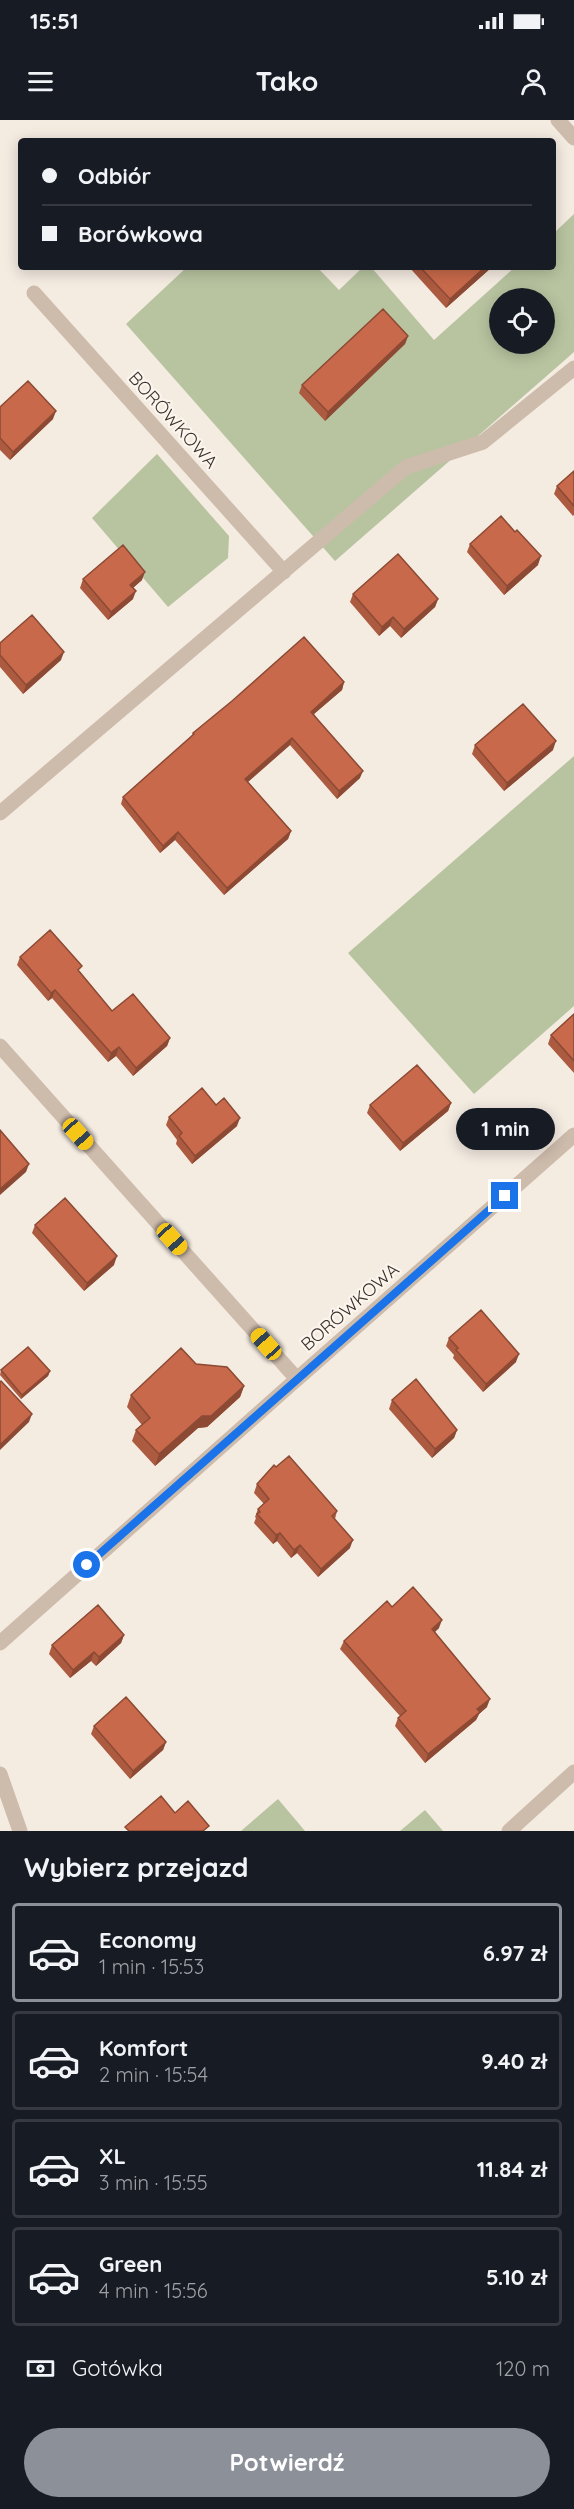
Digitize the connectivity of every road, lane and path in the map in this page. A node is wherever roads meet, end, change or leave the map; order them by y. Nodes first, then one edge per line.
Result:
1 (558, 120) edge
2 (574, 138) edge
3 (34, 293) dead end
4 (574, 368) edge
5 (284, 572) junction
6 (0, 813) edge
7 (0, 1046) edge
8 (574, 1135) edge
9 (297, 1379) junction
10 (0, 1643) edge
11 (574, 1772) edge
12 (0, 1774) edge
13 (20, 1831) edge
14 (509, 1831) edge

1 - 2 street
3 - 5 street, BORÓWKOWA
4 - 5 street
5 - 6 street
7 - 9 street, BORÓWKOWA
8 - 9 street, BORÓWKOWA
9 - 10 street
11 - 14 street
12 - 13 street

